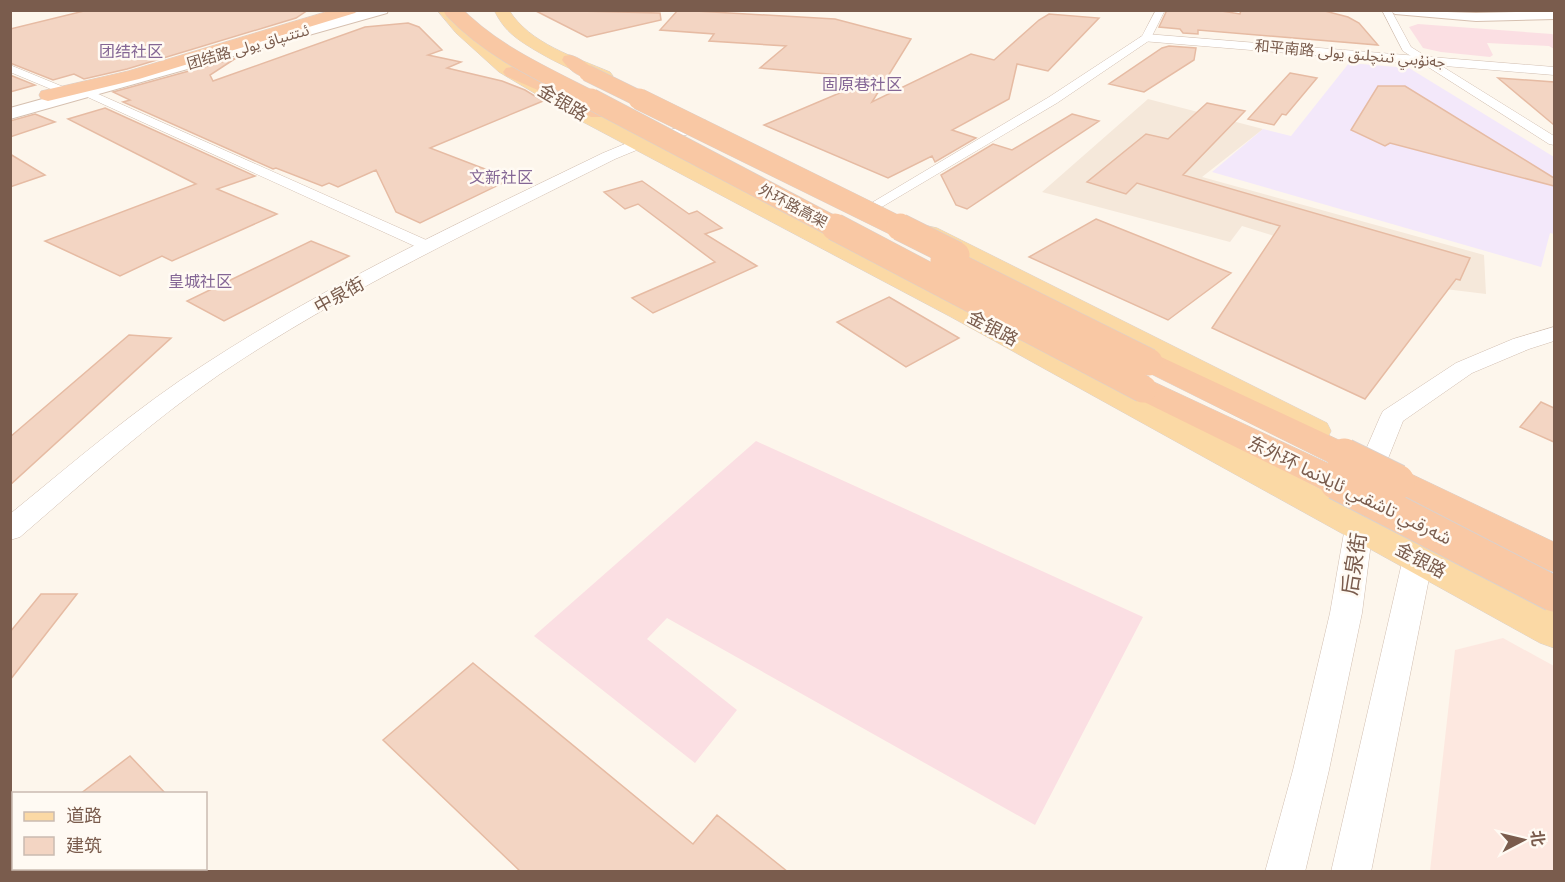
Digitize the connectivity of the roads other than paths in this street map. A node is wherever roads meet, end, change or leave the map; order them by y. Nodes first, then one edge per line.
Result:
1 (342, 10) edge
2 (350, 10) edge
3 (382, 10) edge
4 (444, 10) edge
5 (452, 10) edge
6 (472, 10) edge
7 (501, 10) edge
8 (1161, 10) edge
9 (1386, 10) edge
10 (1395, 10) edge
11 (1472, 10) edge
12 (1518, 10) edge
13 (1554, 15) edge
14 (1146, 38) junction
15 (1422, 60) junction
16 (579, 67) junction
17 (10, 68) edge
18 (1554, 71) edge
19 (512, 72) junction
20 (55, 93) junction
21 (87, 93) junction
22 (10, 106) edge
23 (10, 114) edge
24 (705, 124) junction
25 (1554, 141) edge
26 (638, 144) junction
27 (875, 205) junction
28 (427, 246) junction
29 (1028, 302) junction
30 (1554, 334) edge
31 (1146, 375) junction
32 (1374, 461) junction
33 (1461, 513) junction
34 (1359, 527) junction
35 (10, 530) edge
36 (1554, 548) edge
37 (1418, 558) junction
38 (1554, 558) edge
39 (1554, 594) edge
40 (1554, 631) edge
41 (1285, 872) edge
42 (1351, 872) edge

1 - 20 main road, 团结路 ئىتتىپاق يولى
2 - 20 highway
3 - 21 main road, 团结路 ئىتتىپاق يولى
4 - 19 main road, 金银路
5 - 31 highway, 外环路高架, bridge
6 - 29 highway, 外环路高架, bridge
7 - 16 main road
8 - 14 street
9 - 15 street
10 - 13 main road
11 - 12 main road
14 - 15 street, 和平南路 جەنۇبىي تىنچلىق يولى
14 - 27 street
15 - 18 street, 和平南路 جەنۇبىي تىنچلىق يولى
15 - 25 street
16 - 24 main road
16 - 29 highway, bridge
17 - 20 street
19 - 26 main road, 金银路
19 - 31 highway, bridge
20 - 22 main road, 团结路 ئىتتىپاق يولى
21 - 23 main road, 团结路 ئىتتىپاق يولى
21 - 28 street
24 - 26 street, 中泉街
24 - 27 main road
26 - 28 street, 中泉街
26 - 34 main road, 金银路
27 - 32 main road
28 - 35 street, 中泉街
29 - 31 highway, 外环路高架, bridge
30 - 32 street, 后泉街
31 - 33 highway, 东外环 شەرقىي تاشقىي ئايلانما, bridge
31 - 39 highway, 东外环 شەرقىي تاشقىي ئايلانما, bridge
32 - 34 street, 后泉街
32 - 36 main road
32 - 37 street
33 - 36 highway
33 - 38 highway, 东外环 شەرقىي تاشقىي ئايلانما
34 - 37 main road, 金银路
34 - 41 street, 后泉街
37 - 40 main road, 金银路
37 - 42 street

